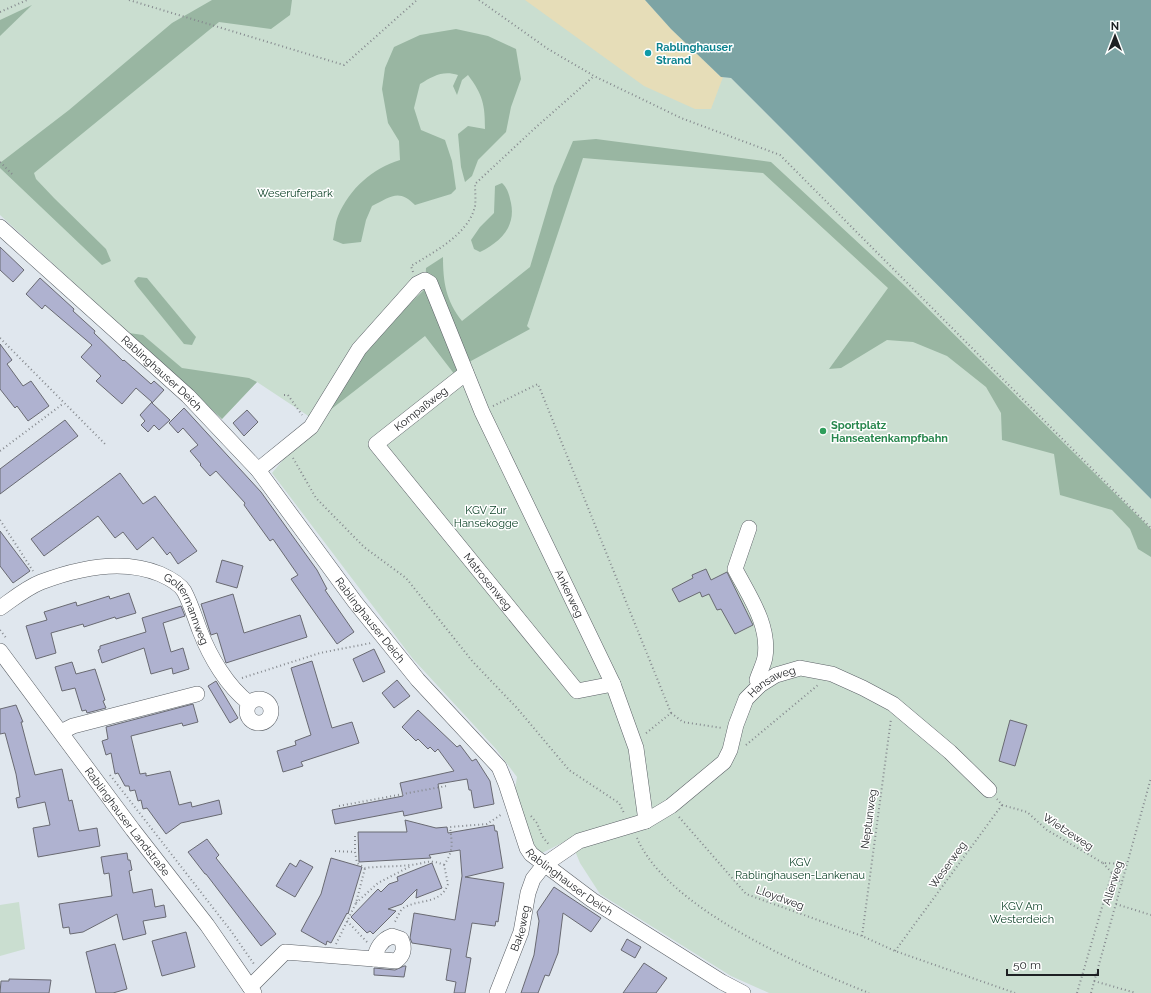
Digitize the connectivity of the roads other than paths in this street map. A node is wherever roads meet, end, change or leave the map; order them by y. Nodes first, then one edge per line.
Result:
1 (0, 227) edge
2 (466, 373) junction
3 (376, 444) joint
4 (258, 470) junction
5 (749, 528) dead end
6 (0, 608) edge
7 (5, 647) edge
8 (613, 684) junction
9 (760, 685) junction
10 (197, 694) dead end
11 (249, 703) dead end
12 (60, 732) junction
13 (989, 790) road end
14 (646, 821) junction
15 (544, 865) junction
16 (375, 954) junction
17 (252, 990) edge
18 (497, 993) edge
19 (743, 993) edge

1 - 4 street, Rablinghauser Deich
2 - 3 street, Kompaßweg
2 - 4 street, Ankerweg
2 - 8 street, Ankerweg
3 - 8 street, Matrosenweg
4 - 15 street, Rablinghauser Deich
5 - 9 street
6 - 11 street, Goltermannweg
7 - 12 street, Rablinghauser Landstraße
8 - 14 street, Ankerweg
9 - 13 street, Hansaweg
9 - 14 street, Hansaweg
10 - 12 street
12 - 17 street, Rablinghauser Landstraße
14 - 15 street, Hansaweg
15 - 18 street, Bakeweg
15 - 19 street, Rablinghauser Deich
16 - 16 street
16 - 17 street

